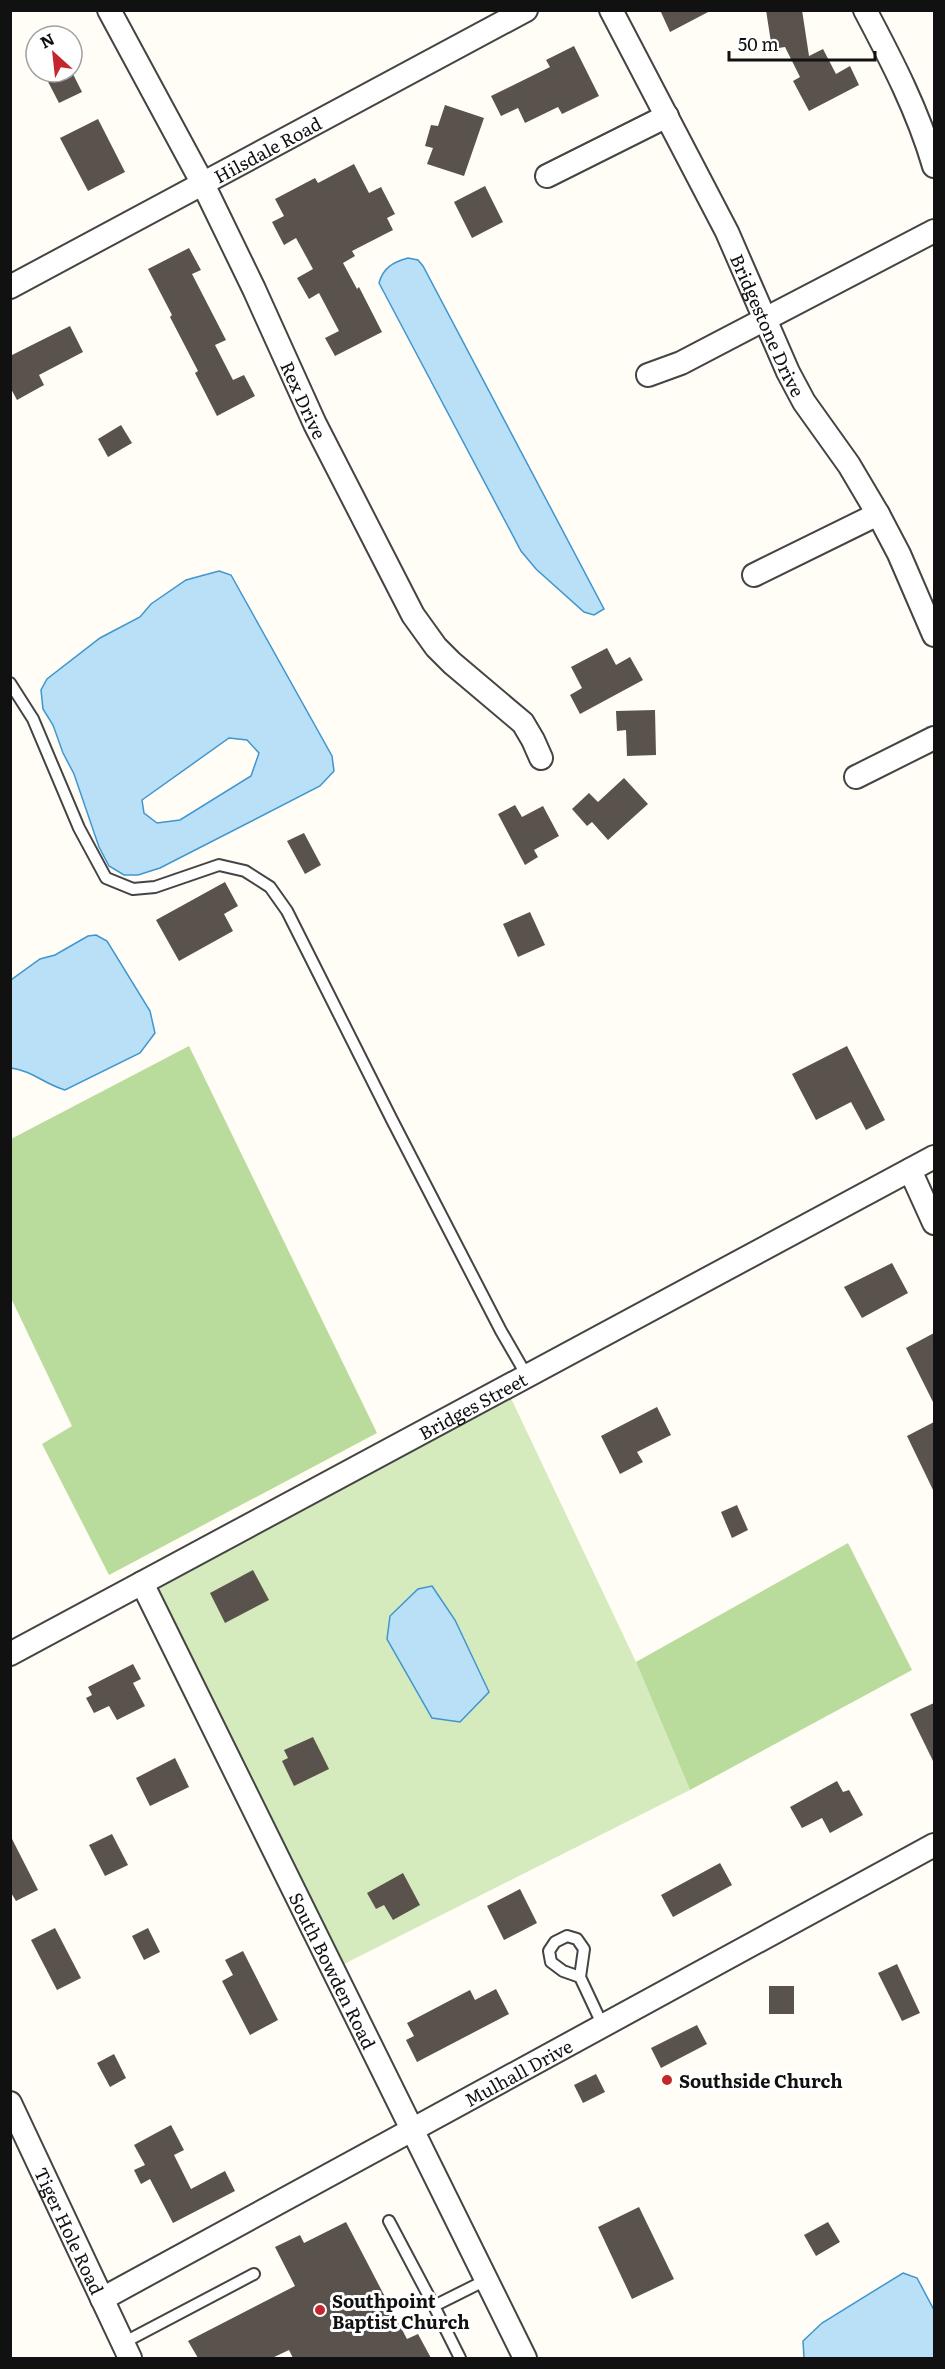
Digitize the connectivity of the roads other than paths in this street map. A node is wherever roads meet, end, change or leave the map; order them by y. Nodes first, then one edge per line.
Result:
1 (109, 10) edge
2 (526, 10) edge
3 (611, 10) edge
4 (865, 10) edge
5 (502, 16) edge
6 (667, 116) junction
7 (934, 166) edge
8 (548, 176) dead end
9 (202, 184) junction
10 (934, 231) edge
11 (10, 287) edge
12 (765, 320) junction
13 (648, 375) dead end
14 (878, 514) junction
15 (754, 575) dead end
16 (934, 635) edge
17 (10, 683) edge
18 (934, 738) edge
19 (541, 758) dead end
20 (856, 777) dead end
21 (934, 1157) edge
22 (910, 1170) junction
23 (934, 1223) edge
24 (527, 1376) junction
25 (142, 1583) junction
26 (10, 1654) edge
27 (934, 1845) edge
28 (580, 1977) dead end
29 (603, 2026) junction
30 (10, 2103) edge
31 (412, 2129) junction
32 (389, 2221) dead end
33 (254, 2274) dead end
34 (486, 2280) junction
35 (102, 2299) junction
36 (434, 2306) junction
37 (125, 2353) edge
38 (460, 2358) edge
39 (525, 2358) edge

1 - 9 street, Rex Drive
2 - 5 street, Hilsdale Road
3 - 6 street, Bridgestone Drive
4 - 7 street
5 - 9 street, Hilsdale Road
6 - 8 street
6 - 12 street, Bridgestone Drive
9 - 11 street, Hilsdale Road
9 - 19 street, Rex Drive
10 - 12 street
12 - 13 street
12 - 14 street, Bridgestone Drive
14 - 15 street
14 - 16 street, Bridgestone Drive
17 - 24 lane
18 - 20 street
21 - 22 street, Bridges Street
22 - 23 street
22 - 24 street, Bridges Street
24 - 25 street, Bridges Street
25 - 26 street, Bridges Street
25 - 31 street, South Bowden Road
27 - 29 street, Mulhall Drive
28 - 29 lane
29 - 31 street, Mulhall Drive
30 - 35 street, Tiger Hole Road
31 - 34 street, South Bowden Road
31 - 35 street, Mulhall Drive
32 - 36 lane
33 - 37 lane
34 - 36 lane
34 - 39 street, South Bowden Road
35 - 37 street, Tiger Hole Road
36 - 38 lane

